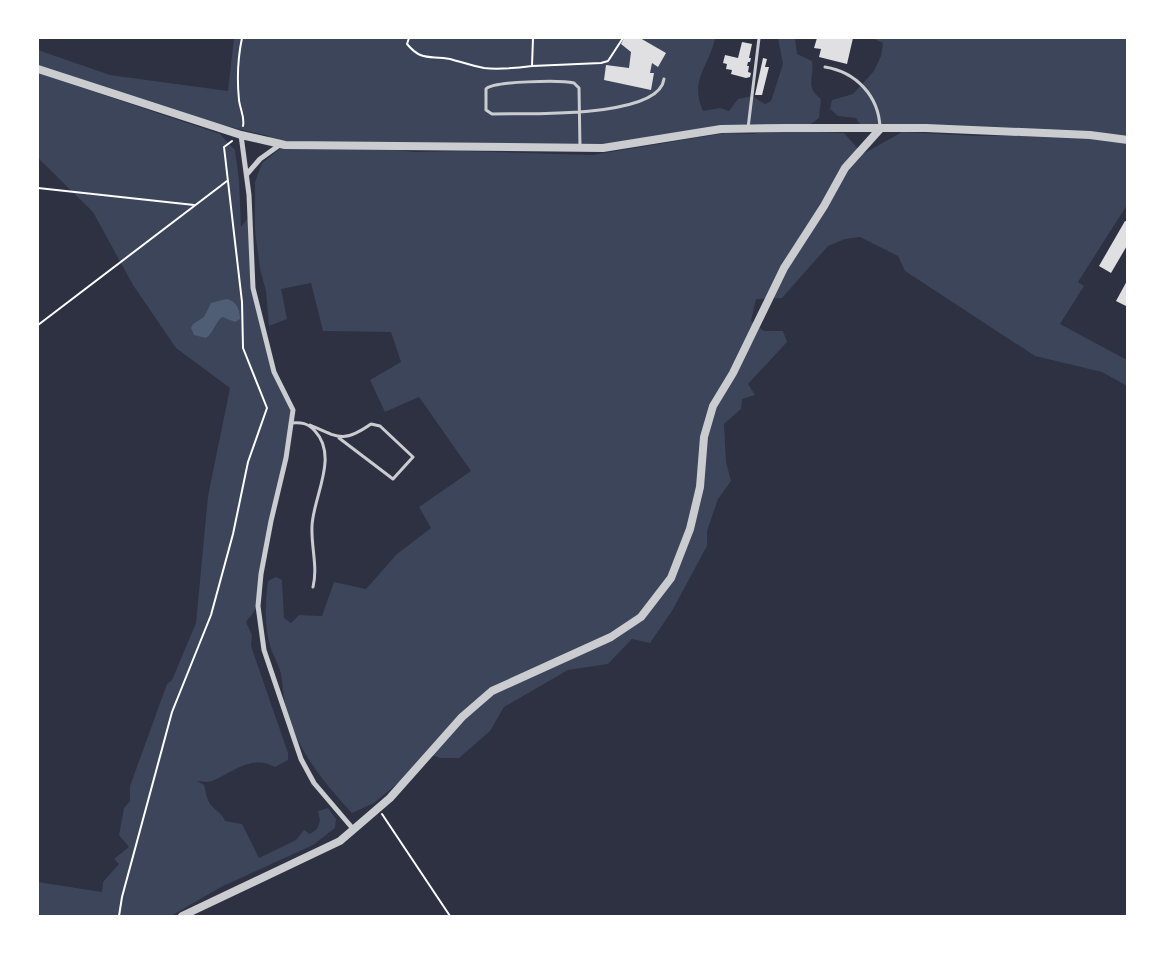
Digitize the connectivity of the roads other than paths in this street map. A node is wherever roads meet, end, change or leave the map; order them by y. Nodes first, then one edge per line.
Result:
1 (760, 38) edge
2 (825, 67) dead end
3 (38, 69) edge
4 (664, 79) dead end
5 (580, 111) junction
6 (748, 128) junction
7 (880, 129) junction
8 (241, 135) junction
9 (1128, 140) edge
10 (281, 144) junction
11 (580, 148) junction
12 (247, 174) junction
13 (290, 423) junction
14 (310, 425) junction
15 (339, 438) junction
16 (313, 587) dead end
17 (354, 831) junction
18 (182, 916) edge

1 - 6 lane
2 - 7 lane
3 - 8 street
4 - 5 lane
5 - 5 lane
5 - 11 lane
6 - 7 street
6 - 11 street
7 - 9 street
7 - 17 street
8 - 10 street
8 - 12 street
10 - 11 street
10 - 12 street
12 - 13 street
13 - 14 lane
13 - 17 street
14 - 15 lane
14 - 16 lane
15 - 15 lane
17 - 18 street

